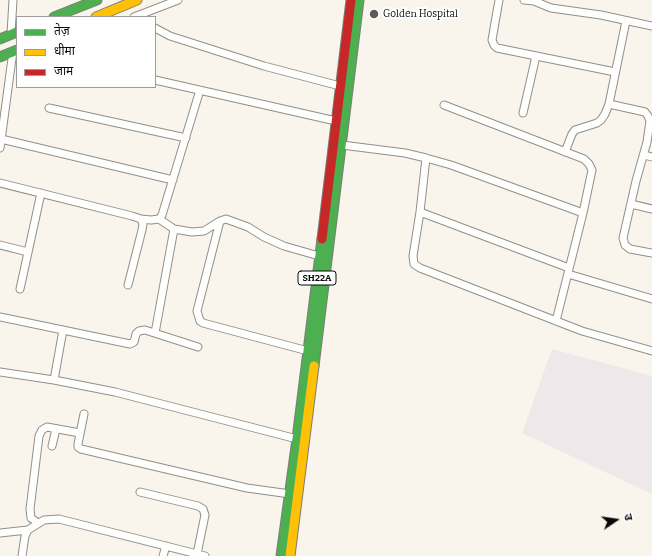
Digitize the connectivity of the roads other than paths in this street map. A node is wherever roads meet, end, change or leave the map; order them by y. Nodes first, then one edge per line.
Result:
1 (13, 0) edge
2 (97, 0) edge
3 (138, 0) edge
4 (178, 0) edge
5 (351, 0) edge
6 (359, 0) edge
7 (499, 0) edge
8 (524, 0) edge
9 (57, 16) edge
10 (98, 16) edge
11 (137, 16) edge
12 (626, 21) junction
13 (652, 26) edge
14 (156, 29) edge
15 (14, 33) edge
16 (0, 39) edge
17 (15, 50) edge
18 (536, 56) junction
19 (0, 57) edge
20 (615, 72) junction
21 (156, 80) edge
22 (340, 86) junction
23 (200, 90) junction
24 (609, 104) junction
25 (444, 105) dead end
26 (48, 108) dead end
27 (523, 113) dead end
28 (650, 116) edge
29 (336, 122) junction
30 (186, 138) junction
31 (1, 139) junction
32 (342, 145) junction
33 (0, 148) edge
34 (565, 152) junction
35 (644, 155) junction
36 (652, 157) edge
37 (426, 158) junction
38 (173, 180) junction
39 (0, 183) edge
40 (41, 194) junction
41 (631, 204) junction
42 (652, 209) edge
43 (420, 212) junction
44 (583, 213) junction
45 (141, 219) junction
46 (159, 219) junction
47 (220, 221) junction
48 (174, 229) junction
49 (0, 246) edge
50 (28, 252) junction
51 (652, 253) edge
52 (319, 256) junction
53 (568, 271) junction
54 (128, 284) dead end
55 (20, 289) dead end
56 (652, 299) edge
57 (0, 317) edge
58 (556, 321) junction
59 (63, 330) junction
60 (155, 333) junction
61 (198, 347) dead end
62 (308, 351) junction
63 (652, 351) edge
64 (0, 372) edge
65 (54, 380) junction
66 (84, 414) dead end
67 (56, 429) junction
68 (80, 433) junction
69 (297, 440) junction
70 (52, 446) dead end
71 (140, 492) dead end
72 (290, 494) junction
73 (38, 523) junction
74 (28, 530) junction
75 (0, 533) edge
76 (166, 546) junction
77 (196, 554) junction
78 (22, 556) edge
79 (163, 556) edge
80 (205, 556) edge
81 (281, 556) edge
82 (290, 556) edge

1 - 15 street
2 - 9 main road
3 - 10 main road
4 - 11 street
5 - 22 main road, SH22A
6 - 32 main road, SH22A
7 - 18 street
8 - 12 street
12 - 13 street
12 - 20 street
14 - 22 street
15 - 16 main road
17 - 19 main road
17 - 31 street
18 - 20 street
18 - 27 street
20 - 24 street
21 - 23 street
22 - 29 main road, SH22A
23 - 29 street
23 - 30 street
24 - 28 street
24 - 34 street
25 - 34 street
26 - 30 street
28 - 35 street
29 - 52 main road, SH22A
30 - 38 street
31 - 33 street
31 - 38 street
32 - 37 street
32 - 82 main road, SH22A
34 - 44 street
35 - 36 street
35 - 41 street
37 - 43 street
37 - 44 street
38 - 46 street
39 - 40 street
40 - 45 street
40 - 50 street
41 - 42 street
41 - 51 street
43 - 53 street
43 - 58 street
44 - 53 street
45 - 46 street
45 - 54 street
46 - 48 street
47 - 48 street
47 - 52 street
47 - 62 street
48 - 60 street
49 - 50 street
50 - 55 street
52 - 62 main road, SH22A
53 - 56 street
53 - 58 street
57 - 59 street
58 - 63 street
59 - 60 street
59 - 65 street
60 - 61 street
62 - 69 main road, SH22A
64 - 65 street
65 - 69 street
66 - 68 street
67 - 68 street
67 - 70 street
67 - 73 street
68 - 72 street
69 - 72 main road, SH22A
71 - 77 street
72 - 81 main road, SH22A
73 - 74 street
73 - 76 street
74 - 75 street
74 - 78 street
76 - 77 street
76 - 79 street
77 - 80 street

